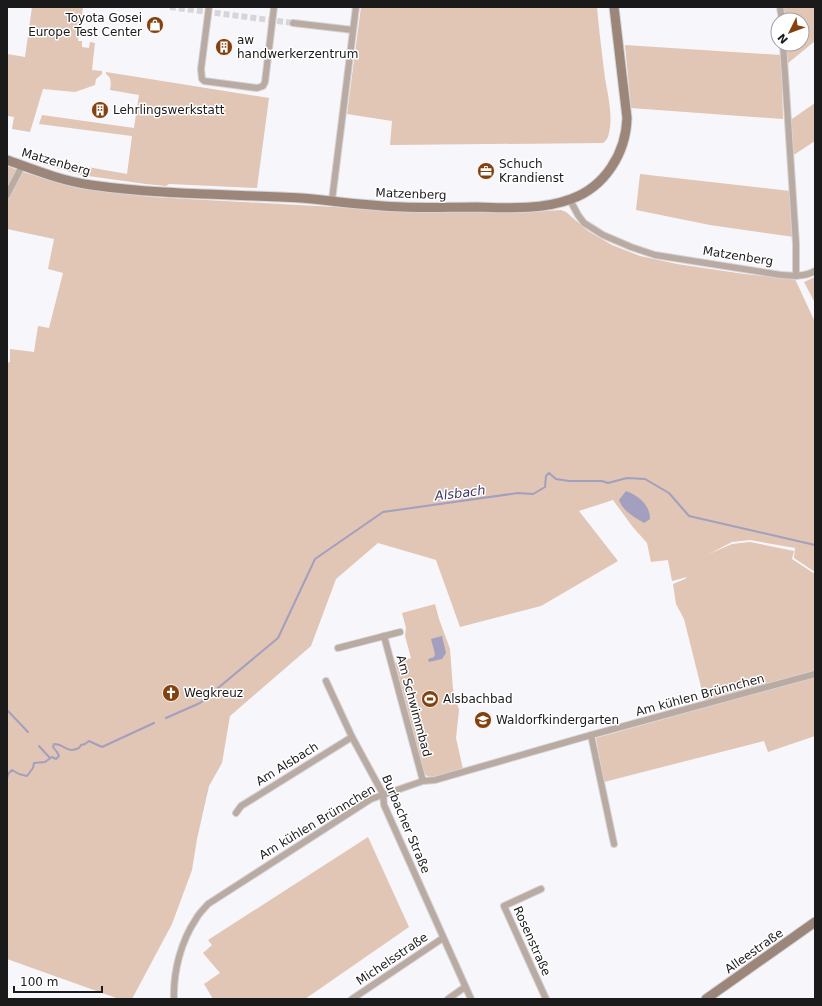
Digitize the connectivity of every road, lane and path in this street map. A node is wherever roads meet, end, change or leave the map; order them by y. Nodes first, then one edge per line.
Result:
1 (209, 7) edge
2 (274, 7) edge
3 (356, 7) edge
4 (614, 7) edge
5 (293, 23) tunnel mouth
6 (353, 30) junction
7 (784, 52) edge
8 (7, 160) edge
9 (22, 166) junction
10 (7, 195) edge
11 (332, 200) junction
12 (570, 200) junction
13 (815, 271) edge
14 (796, 276) junction
15 (400, 632) dead end
16 (384, 636) junction
17 (338, 648) dead end
18 (815, 674) edge
19 (326, 681) dead end
20 (592, 735) junction
21 (352, 737) junction
22 (423, 781) junction
23 (383, 794) junction
24 (236, 813) dead end
25 (614, 844) dead end
26 (540, 889) dead end
27 (815, 922) edge
28 (443, 938) junction
29 (465, 987) junction
30 (174, 999) edge
31 (352, 999) edge
32 (448, 999) edge
33 (471, 999) edge
34 (546, 999) edge
35 (706, 999) edge

1 - 2 street
3 - 6 street
4 - 12 street
5 - 6 street
6 - 11 street
7 - 14 street
8 - 9 street, Matzenberg
9 - 10 street
9 - 11 street, Matzenberg
11 - 12 street, Matzenberg
12 - 14 street, Matzenberg
13 - 14 street, Matzenberg
15 - 16 street
16 - 17 street
16 - 22 street, Am Schwimmbad
18 - 20 street, Am kühlen Brünnchen
19 - 21 street, Burbacher Straße
20 - 22 street, Am kühlen Brünnchen
20 - 25 street
21 - 23 street, Burbacher Straße
21 - 24 street, Am Alsbach
22 - 23 street, Am kühlen Brünnchen
23 - 28 street, Burbacher Straße
23 - 30 street, Am kühlen Brünnchen
26 - 34 street, Rosenstraße
27 - 35 street, Alleestraße
28 - 29 street, Burbacher Straße
28 - 31 street, Michelsstraße
29 - 32 street
29 - 33 street, Burbacher Straße

